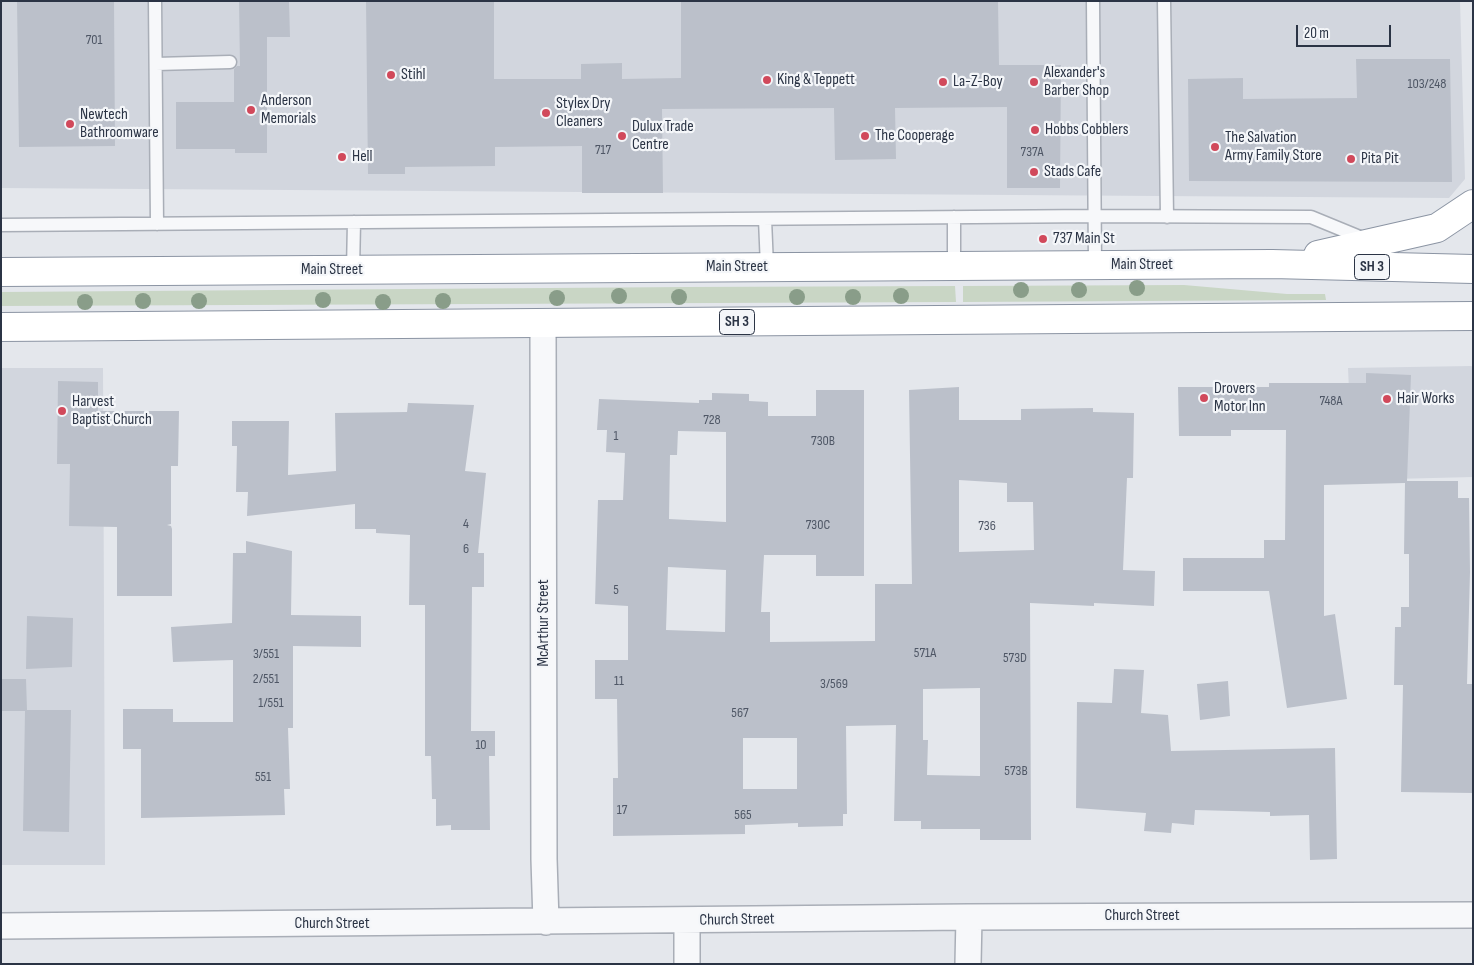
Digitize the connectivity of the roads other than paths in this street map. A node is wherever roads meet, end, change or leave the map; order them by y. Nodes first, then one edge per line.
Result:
1 (155, 1) edge
2 (1093, 1) edge
3 (1164, 1) edge
4 (230, 62) dead end
5 (156, 64) junction
6 (1473, 204) edge
7 (1095, 216) junction
8 (1167, 217) junction
9 (954, 218) junction
10 (765, 219) junction
11 (354, 222) junction
12 (158, 224) junction
13 (1, 225) edge
14 (1375, 243) junction
15 (1272, 264) junction
16 (1095, 265) junction
17 (954, 266) junction
18 (767, 267) junction
19 (1473, 269) edge
20 (353, 270) junction
21 (1, 272) edge
22 (1473, 316) edge
23 (544, 324) junction
24 (1, 327) edge
25 (1473, 915) edge
26 (969, 918) junction
27 (687, 920) junction
28 (546, 922) junction
29 (1, 926) edge
30 (687, 964) edge
31 (968, 964) edge

1 - 5 lane
2 - 7 lane
3 - 8 lane
4 - 5 lane
5 - 12 lane
6 - 14 highway
7 - 8 lane
7 - 9 lane
7 - 16 lane
8 - 14 lane
9 - 10 lane
9 - 17 lane
10 - 11 lane
10 - 18 lane
11 - 12 lane
11 - 20 lane
12 - 13 lane
14 - 15 highway
15 - 16 highway, Main Street / SH 3
15 - 19 highway, Main Street / SH 3
16 - 17 highway, Main Street / SH 3
17 - 18 highway, Main Street / SH 3
18 - 20 highway, Main Street / SH 3
20 - 21 highway, Main Street / SH 3
22 - 23 highway, SH 3
23 - 24 highway, SH 3
23 - 28 street, McArthur Street
25 - 26 street, Church Street
26 - 27 street, Church Street
26 - 31 street
27 - 28 street, Church Street
27 - 30 street
28 - 29 street, Church Street

